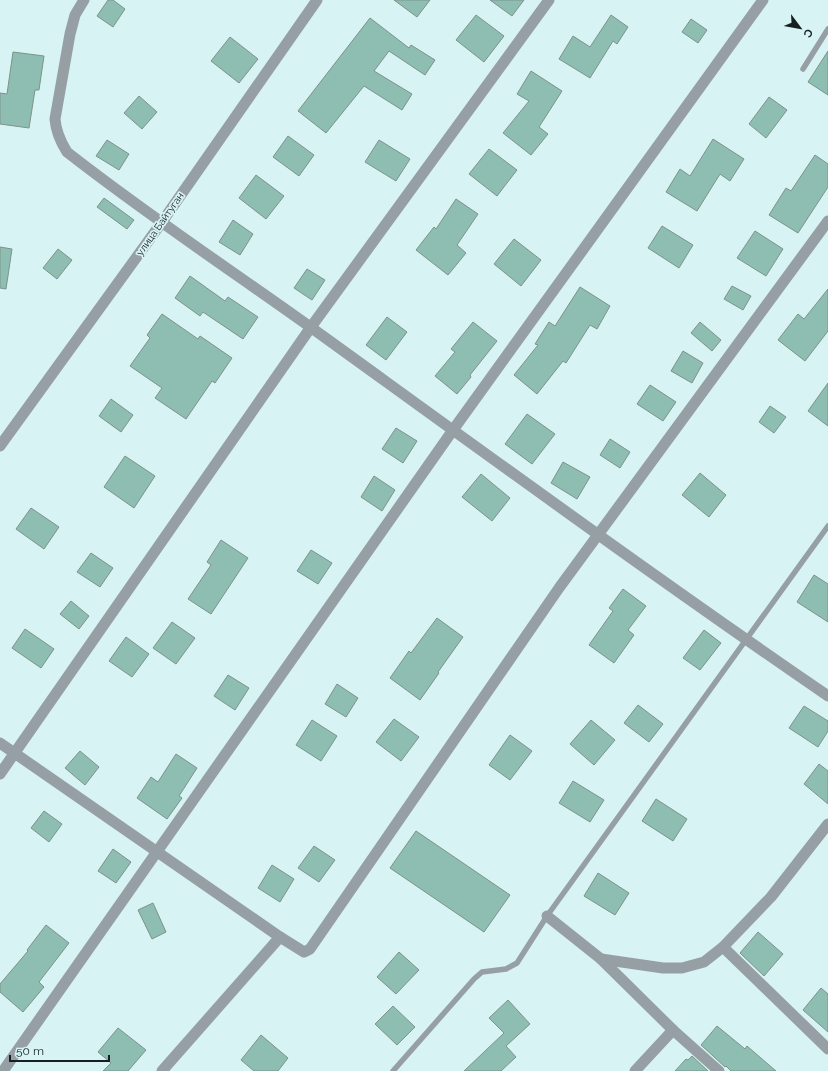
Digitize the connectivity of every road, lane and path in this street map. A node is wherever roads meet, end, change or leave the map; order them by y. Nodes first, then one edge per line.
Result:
1 (84, 0) edge
2 (317, 0) edge
3 (549, 0) edge
4 (763, 0) edge
5 (828, 29) edge
6 (803, 69) dead end
7 (828, 221) edge
8 (162, 222) junction
9 (311, 327) junction
10 (453, 430) junction
11 (0, 446) edge
12 (828, 526) edge
13 (598, 535) junction
14 (745, 640) junction
15 (828, 696) edge
16 (0, 743) edge
17 (14, 753) junction
18 (0, 774) edge
19 (828, 824) edge
20 (157, 852) junction
21 (547, 916) junction
22 (280, 937) junction
23 (723, 947) junction
24 (601, 959) junction
25 (673, 1030) junction
26 (828, 1049) edge
27 (166, 1070) edge
28 (3, 1071) edge
29 (393, 1071) edge
30 (635, 1071) edge
31 (719, 1071) edge

1 - 8 street
2 - 8 street, улица Байтуган
3 - 9 street
4 - 10 street
5 - 6 lane
7 - 13 street
8 - 9 street
8 - 11 street, улица Байтуган
9 - 10 street
9 - 17 street
10 - 13 street
10 - 20 street
12 - 14 lane
13 - 14 street
13 - 22 street
14 - 15 street
14 - 21 lane
16 - 17 street
17 - 18 street
17 - 20 street
19 - 23 street
20 - 22 street
20 - 28 street
21 - 24 street
21 - 29 lane
22 - 27 street
23 - 24 street
23 - 26 street
24 - 25 street
25 - 30 street
25 - 31 street

